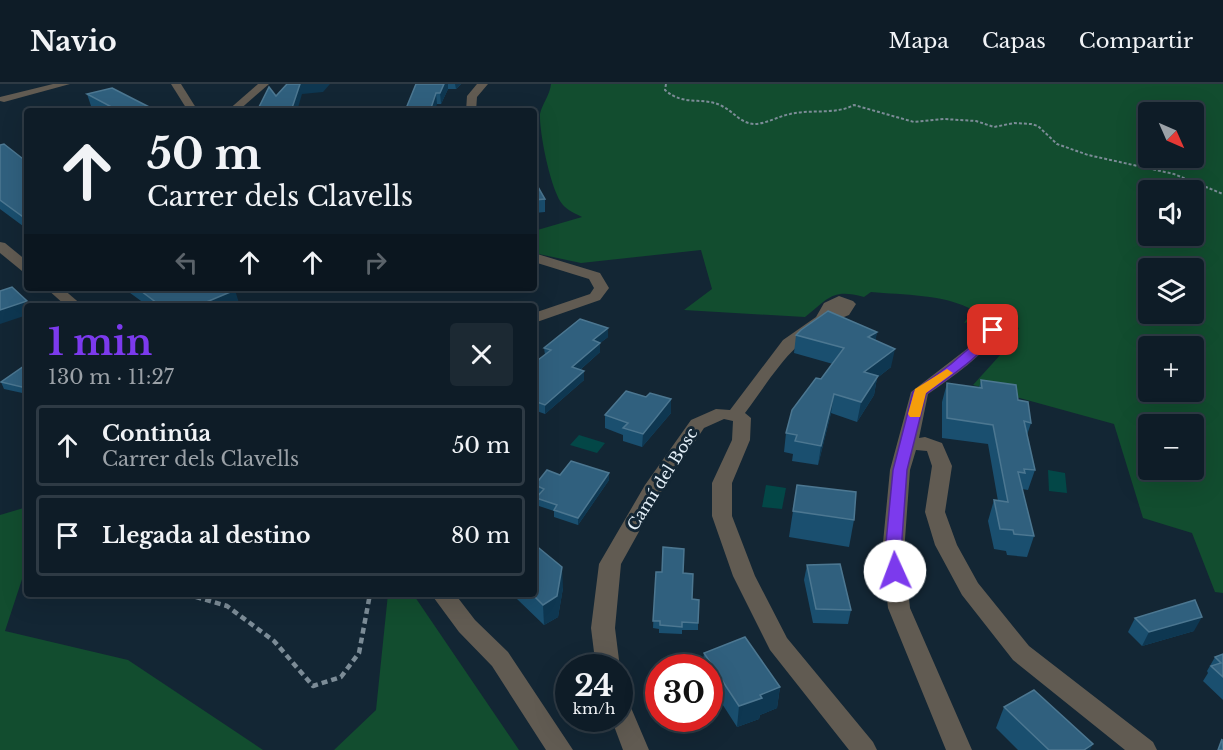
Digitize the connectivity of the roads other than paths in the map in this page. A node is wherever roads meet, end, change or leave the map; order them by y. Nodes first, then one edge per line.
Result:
1 (65, 84) edge
2 (176, 84) edge
3 (264, 84) edge
4 (483, 84) edge
5 (4, 99) dead end
6 (191, 108) edge
7 (236, 108) edge
8 (471, 108) edge
9 (24, 251) edge
10 (4, 254) edge
11 (537, 258) edge
12 (24, 265) edge
13 (57, 291) edge
14 (71, 303) edge
15 (538, 319) edge
16 (822, 320) edge
17 (986, 340) dead end
18 (734, 416) junction
19 (908, 446) junction
20 (444, 597) edge
21 (606, 654) edge
22 (629, 732) edge
23 (560, 750) edge
24 (636, 750) edge
25 (864, 750) edge
26 (959, 750) edge
27 (1144, 750) edge

1 - 5 street
2 - 6 street
3 - 7 street
4 - 8 street
9 - 10 street
10 - 12 street
11 - 15 street
13 - 14 street
16 - 18 street
17 - 19 street
18 - 21 street, Camí del Bosc
18 - 25 street
19 - 26 street
19 - 27 street
20 - 23 street
22 - 24 street

